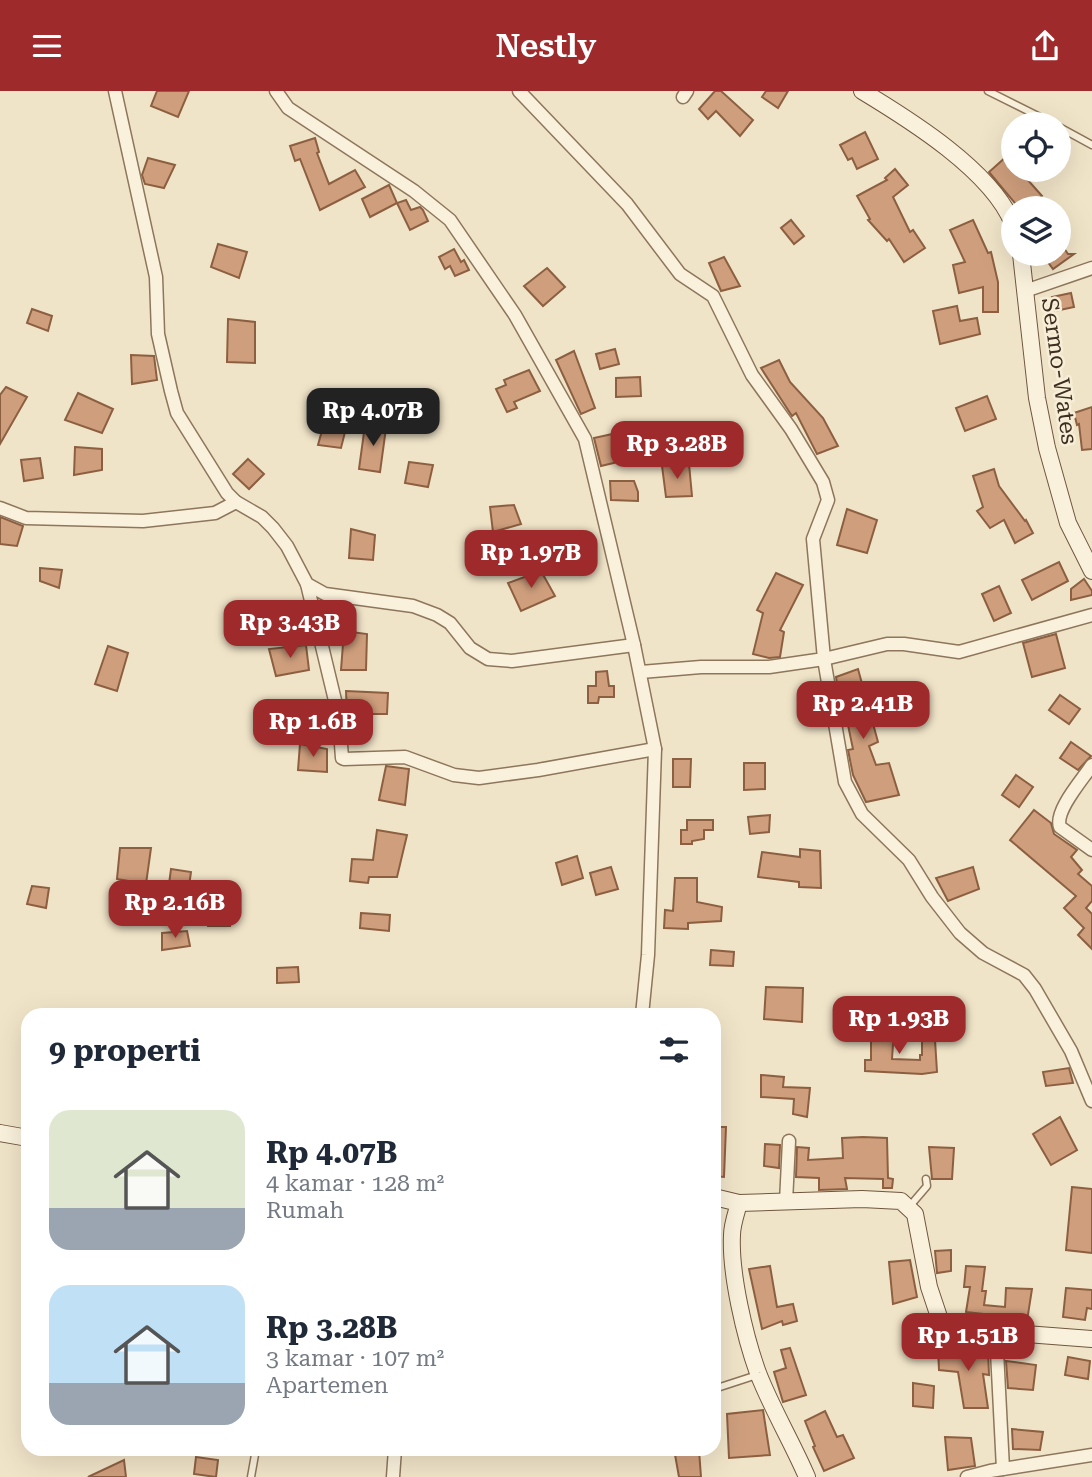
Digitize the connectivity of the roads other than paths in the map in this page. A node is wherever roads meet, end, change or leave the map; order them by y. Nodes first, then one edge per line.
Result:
1 (115, 91) edge
2 (276, 91) edge
3 (519, 91) edge
4 (862, 91) edge
5 (988, 91) edge
6 (1030, 112) edge
7 (1071, 134) edge
8 (1092, 145) edge
9 (1001, 205) edge
10 (1022, 266) edge
11 (1092, 268) edge
12 (1025, 291) junction
13 (236, 502) junction
14 (0, 508) edge
15 (1092, 571) edge
16 (307, 584) junction
17 (1092, 615) edge
18 (634, 645) junction
19 (824, 659) junction
20 (641, 672) junction
21 (655, 749) junction
22 (1092, 765) edge
23 (1092, 848) edge
24 (643, 1008) edge
25 (1092, 1101) edge
26 (0, 1133) edge
27 (21, 1137) edge
28 (789, 1141) dead end
29 (926, 1179) dead end
30 (721, 1199) edge
31 (786, 1202) junction
32 (739, 1203) junction
33 (909, 1206) junction
34 (996, 1332) junction
35 (1092, 1339) edge
36 (758, 1374) junction
37 (721, 1387) edge
38 (1092, 1455) edge
39 (255, 1456) edge
40 (394, 1456) edge
41 (1003, 1469) junction
42 (251, 1477) edge
43 (393, 1477) edge
44 (807, 1477) edge
45 (967, 1477) edge

1 - 13 street
2 - 18 street
3 - 19 street
4 - 9 street
5 - 6 lane
7 - 8 lane
10 - 12 street, Sermo-Wates
11 - 12 street
12 - 15 street, Sermo-Wates
13 - 14 street
13 - 16 street
16 - 18 street
16 - 21 street
17 - 19 street
18 - 20 street
19 - 20 street
19 - 25 street
20 - 21 street
21 - 24 street
22 - 23 street
26 - 27 street
28 - 31 street
29 - 33 lane
30 - 32 street
31 - 32 street
31 - 33 street
32 - 36 street
33 - 34 street
34 - 35 street
34 - 41 street
36 - 37 lane
36 - 44 street
38 - 41 street
39 - 42 lane
40 - 43 street
41 - 45 street

